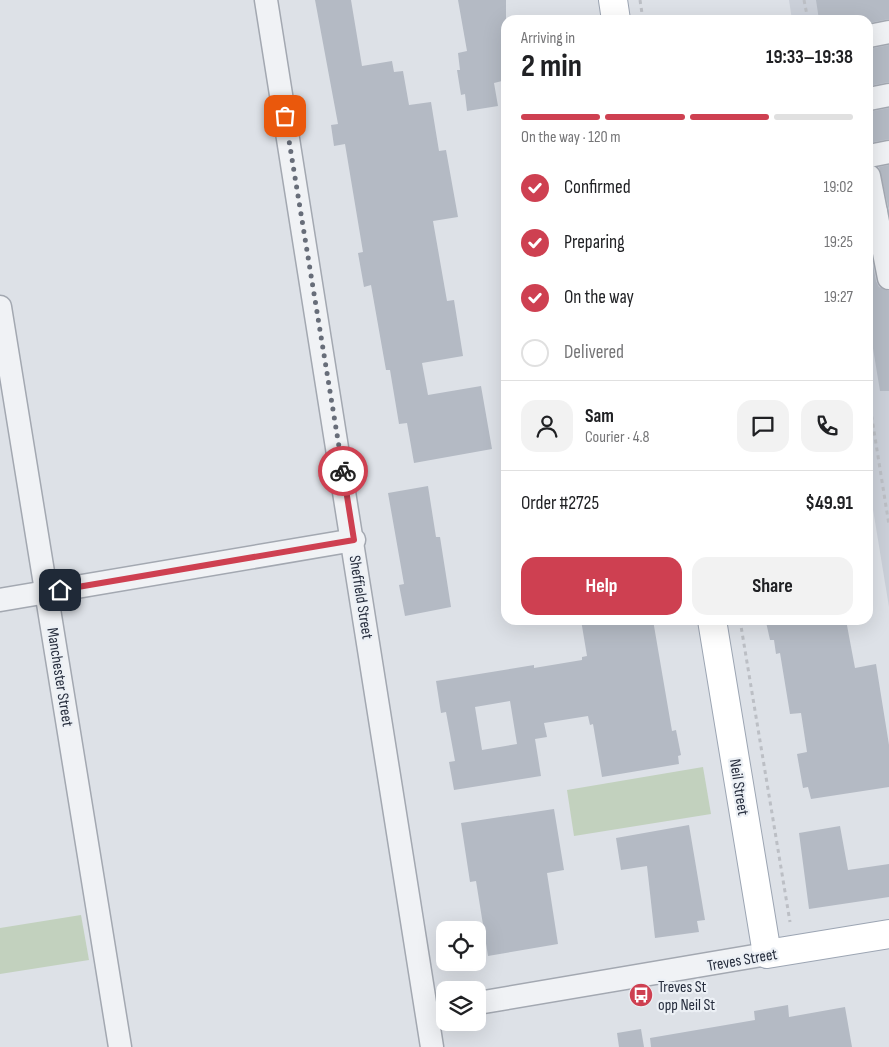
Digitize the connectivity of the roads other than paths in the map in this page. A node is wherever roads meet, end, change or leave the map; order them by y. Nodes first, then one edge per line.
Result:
1 (266, 0) edge
2 (613, 0) edge
3 (615, 15) edge
4 (889, 32) edge
5 (873, 35) edge
6 (889, 95) edge
7 (873, 98) edge
8 (889, 152) edge
9 (873, 155) edge
10 (873, 220) edge
11 (875, 237) edge
12 (888, 265) edge
13 (0, 307) edge
14 (354, 540) junction
15 (48, 592) junction
16 (0, 600) edge
17 (713, 625) edge
18 (889, 934) edge
19 (767, 954) junction
20 (486, 1002) edge
21 (436, 1010) edge
22 (120, 1047) edge
23 (432, 1047) edge

1 - 14 street, Sheffield Street
2 - 3 main road
4 - 5 street
6 - 7 street
8 - 9 street
10 - 11 street
11 - 12 street
13 - 15 street, Manchester Street
14 - 15 street
14 - 21 street, Sheffield Street
15 - 16 street
15 - 22 street, Manchester Street
17 - 19 main road, Neil Street
18 - 19 main road, Treves Street
19 - 20 street, Treves Street
21 - 23 street, Sheffield Street

